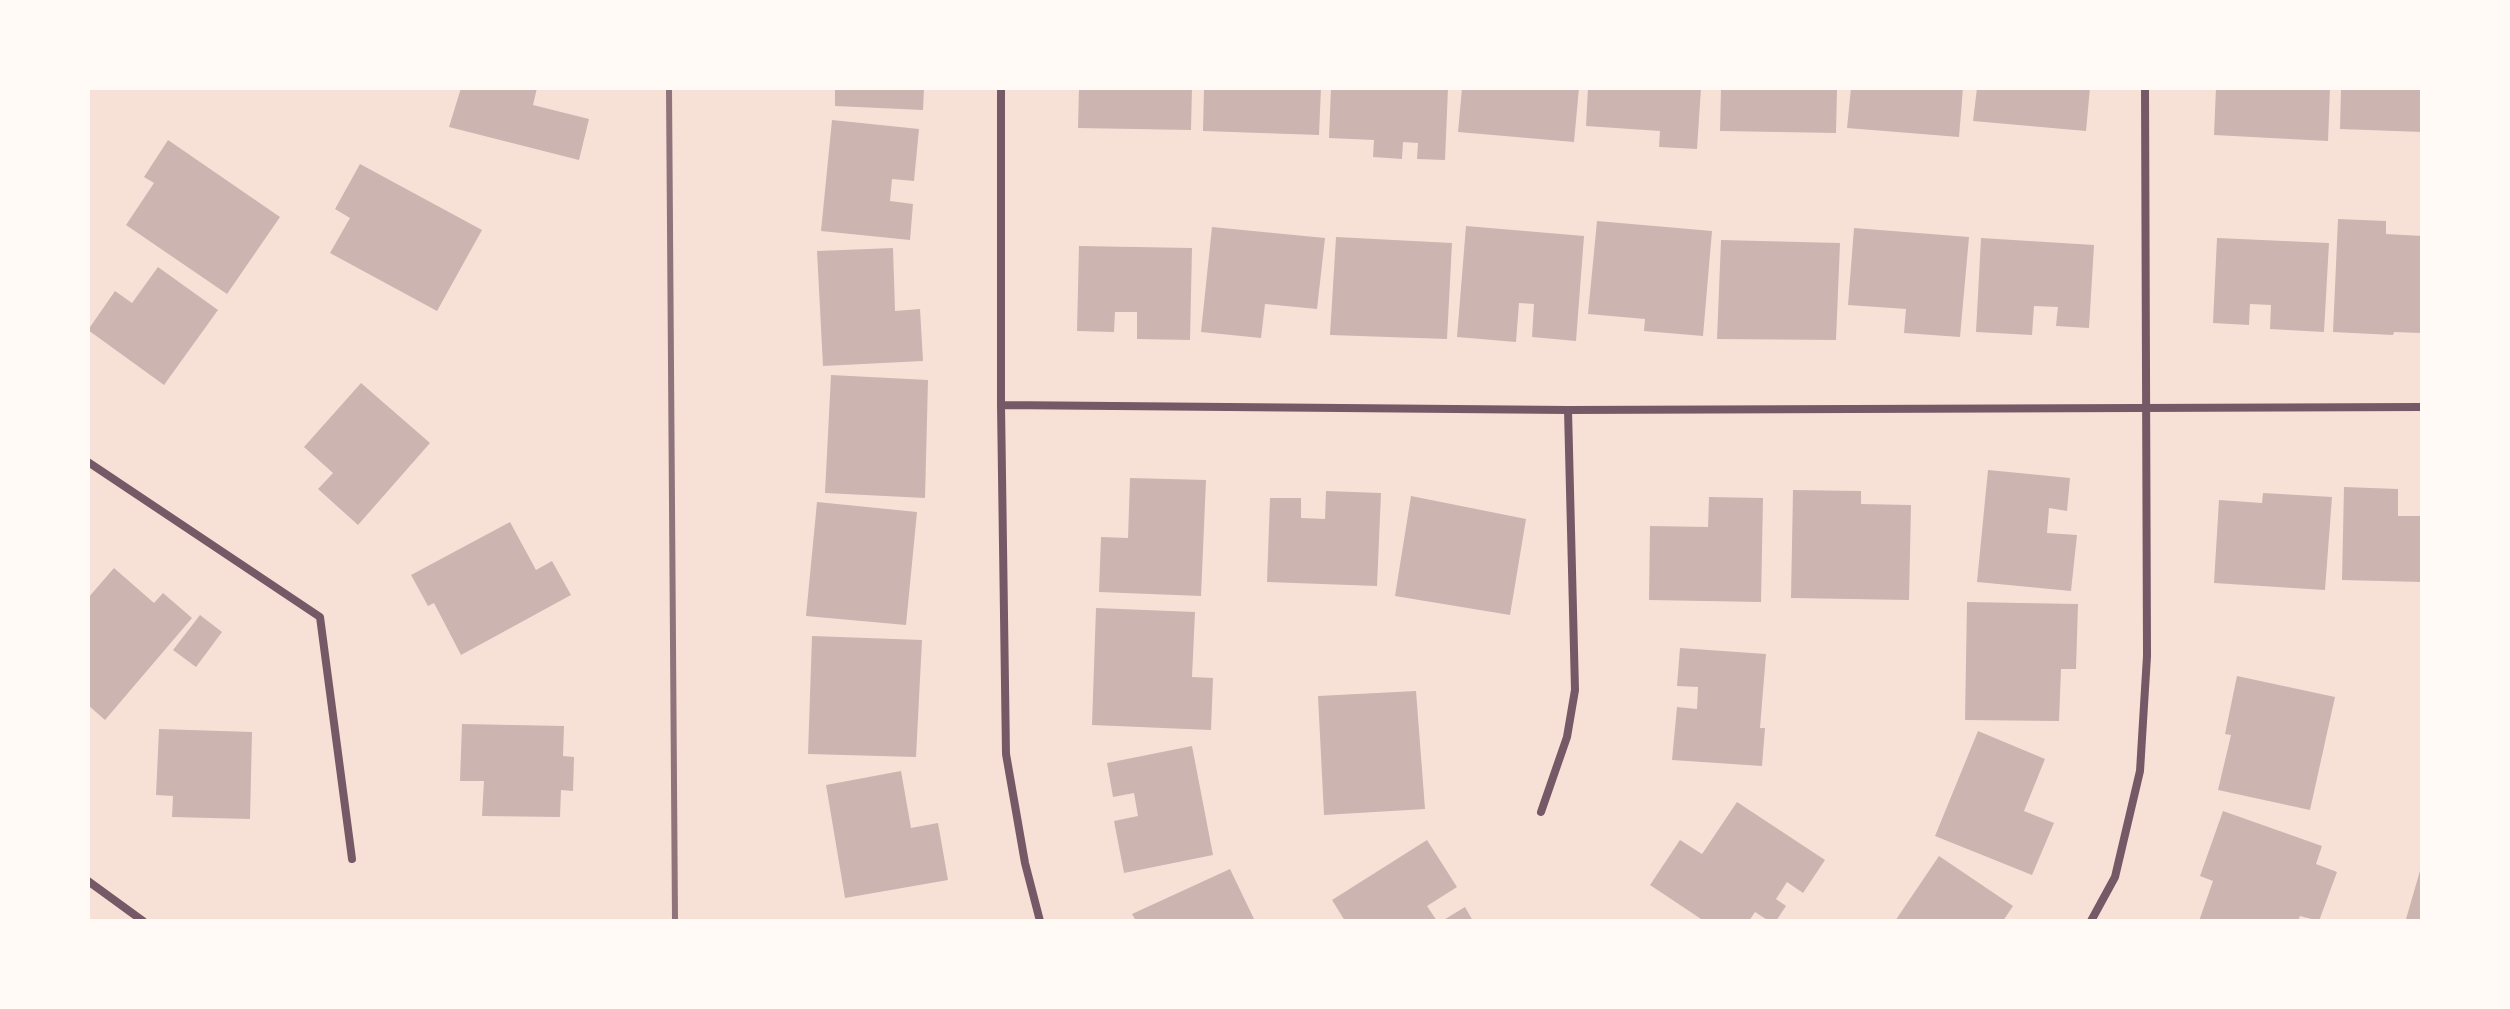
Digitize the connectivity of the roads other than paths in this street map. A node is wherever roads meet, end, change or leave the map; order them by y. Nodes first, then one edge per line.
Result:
1 (1001, 88) edge
2 (2145, 88) edge
3 (1001, 405) junction
4 (2147, 407) junction
5 (2422, 407) edge
6 (1568, 410) junction
7 (88, 462) edge
8 (1541, 812) dead end
9 (352, 859) dead end
10 (88, 881) edge
11 (143, 921) edge
12 (1040, 921) edge
13 (2091, 921) edge

1 - 3 street
2 - 4 street
3 - 6 street
3 - 12 street
4 - 5 street
4 - 6 street
4 - 13 street
6 - 8 street
7 - 9 street
10 - 11 street

